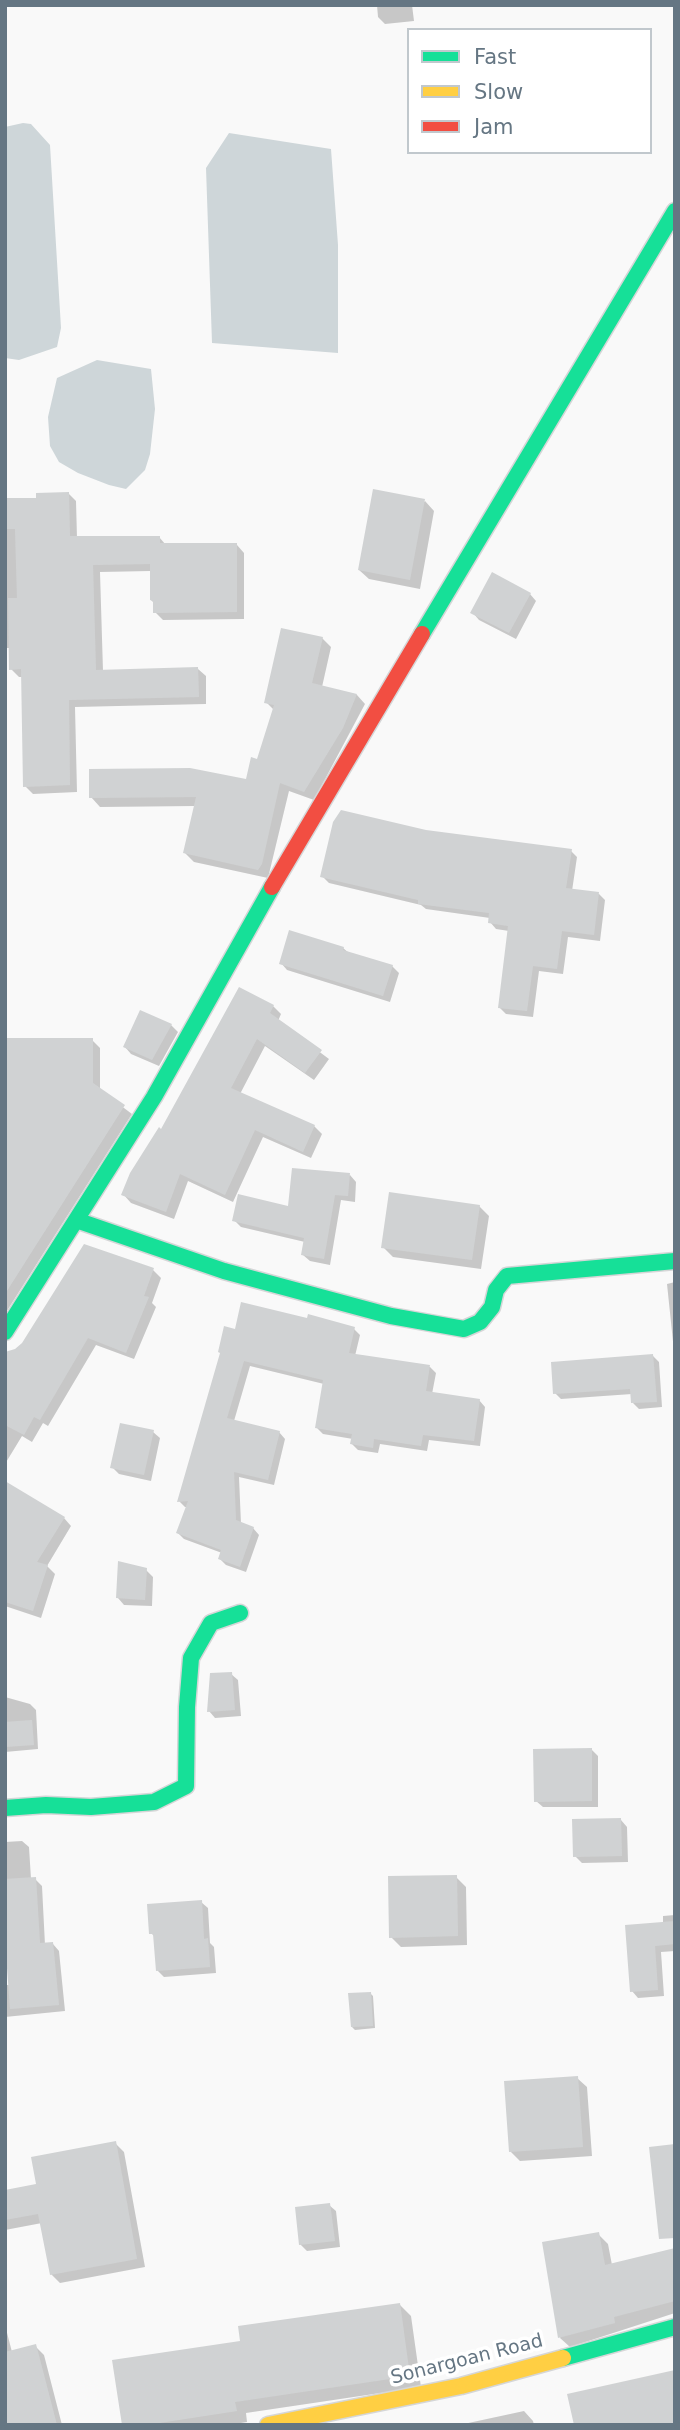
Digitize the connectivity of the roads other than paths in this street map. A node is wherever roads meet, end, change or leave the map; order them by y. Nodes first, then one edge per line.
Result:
1 (675, 211) edge
2 (76, 1220) junction
3 (675, 1261) edge
4 (5, 1332) edge
5 (240, 1613) dead end
6 (5, 1808) edge
7 (675, 2327) edge
8 (268, 2425) edge

1 - 2 street
2 - 3 street
2 - 4 street
5 - 6 street
7 - 8 street, Sonargoan Road

